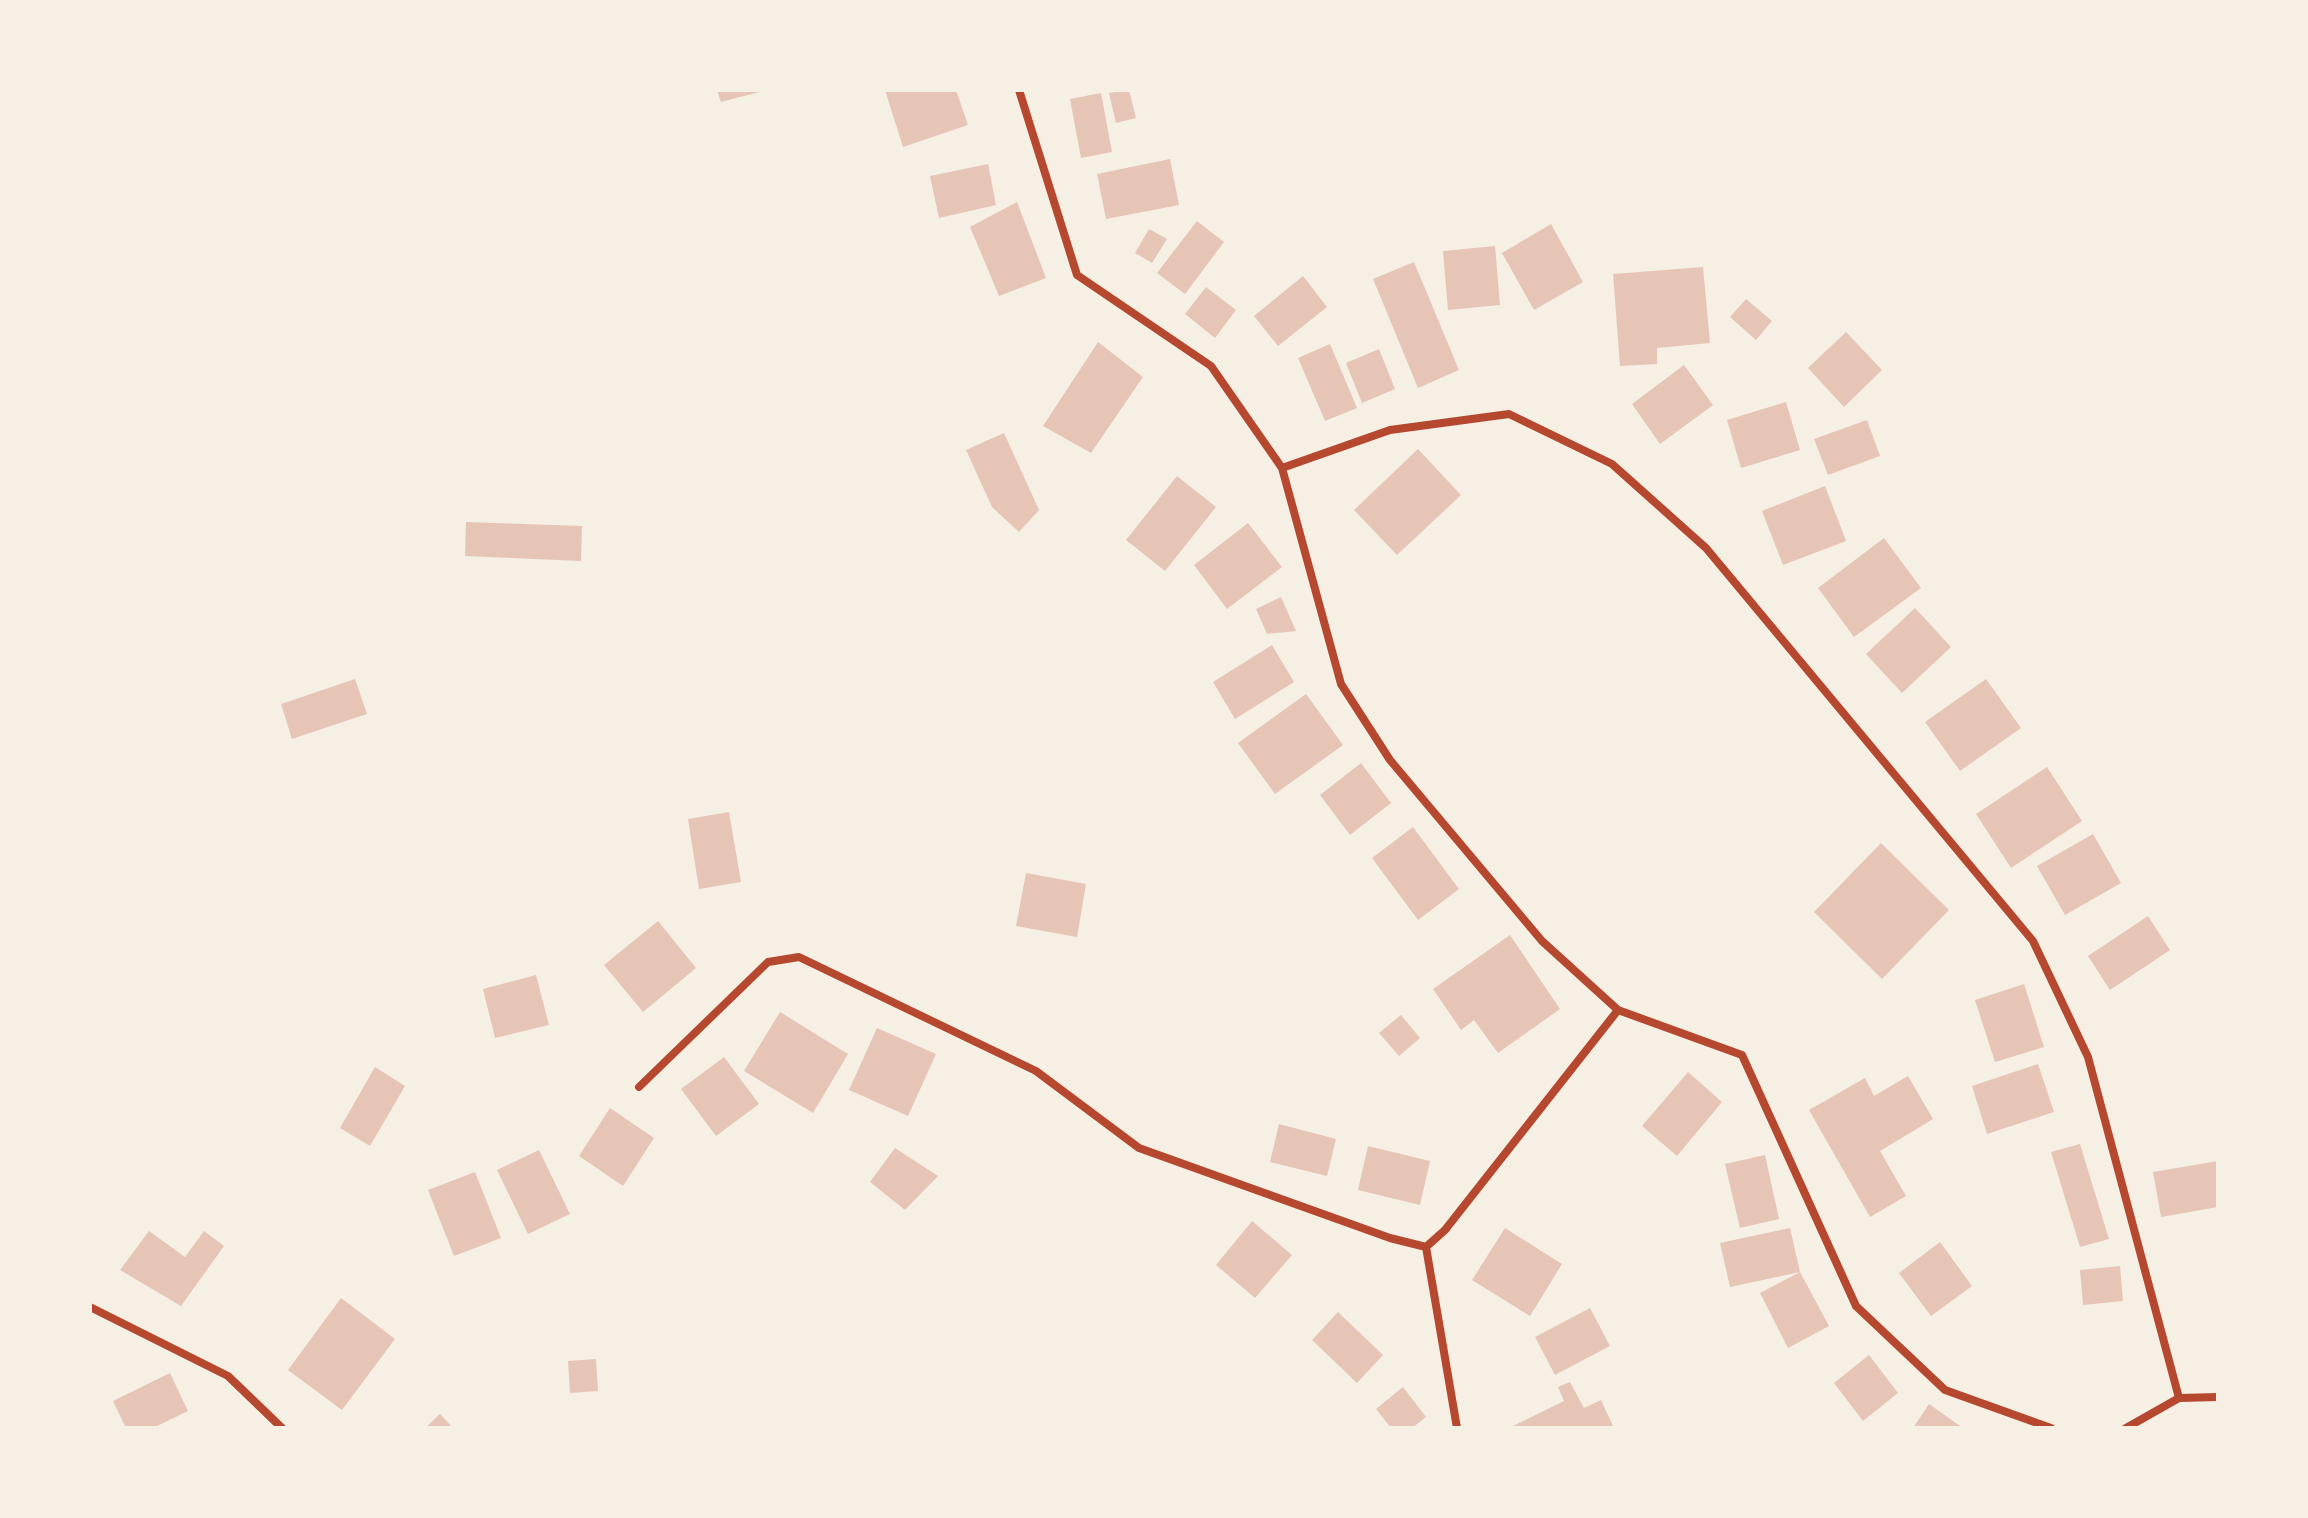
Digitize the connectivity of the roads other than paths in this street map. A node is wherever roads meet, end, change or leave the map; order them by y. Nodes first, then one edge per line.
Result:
1 (1019, 90) edge
2 (1282, 468) junction
3 (1618, 1010) junction
4 (639, 1087) dead end
5 (1426, 1247) junction
6 (90, 1307) edge
7 (2218, 1397) edge
8 (2179, 1398) junction
9 (282, 1428) edge
10 (1457, 1428) edge
11 (2051, 1428) edge
12 (2126, 1428) edge

1 - 2 street
2 - 3 street
2 - 8 street
3 - 5 street
3 - 11 street
4 - 5 street
5 - 10 street
6 - 9 street
7 - 8 street
8 - 12 street

